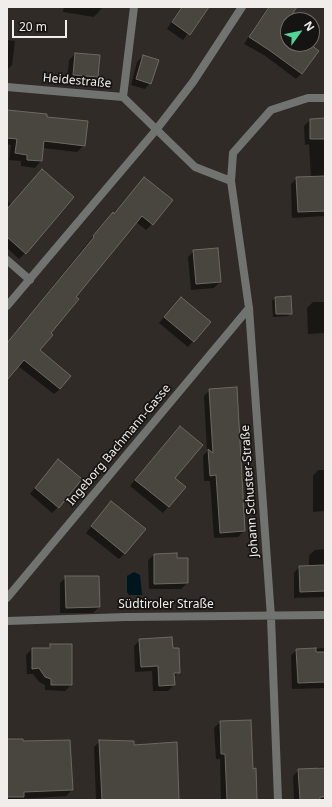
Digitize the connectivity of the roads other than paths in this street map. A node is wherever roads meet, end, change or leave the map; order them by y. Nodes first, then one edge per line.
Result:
1 (134, 7) edge
2 (242, 7) edge
3 (7, 87) edge
4 (123, 97) junction
5 (325, 98) edge
6 (156, 130) junction
7 (231, 181) junction
8 (7, 260) edge
9 (30, 280) junction
10 (7, 306) edge
11 (249, 308) junction
12 (7, 598) edge
13 (325, 615) edge
14 (271, 617) junction
15 (7, 621) edge
16 (278, 800) edge

1 - 4 street
2 - 6 street
3 - 4 street, Heidestraße
4 - 6 street, Heidestraße
5 - 7 street, Johann Schuster-Straße
6 - 7 street, Heidestraße
6 - 9 street
7 - 11 street, Johann Schuster-Straße
8 - 9 street
9 - 10 street
11 - 12 street, Ingeborg Bachmann-Gasse
11 - 14 street, Johann Schuster-Straße
13 - 14 street, Südtiroler Straße
14 - 15 street, Südtiroler Straße
14 - 16 street, Johann Schuster-Straße

